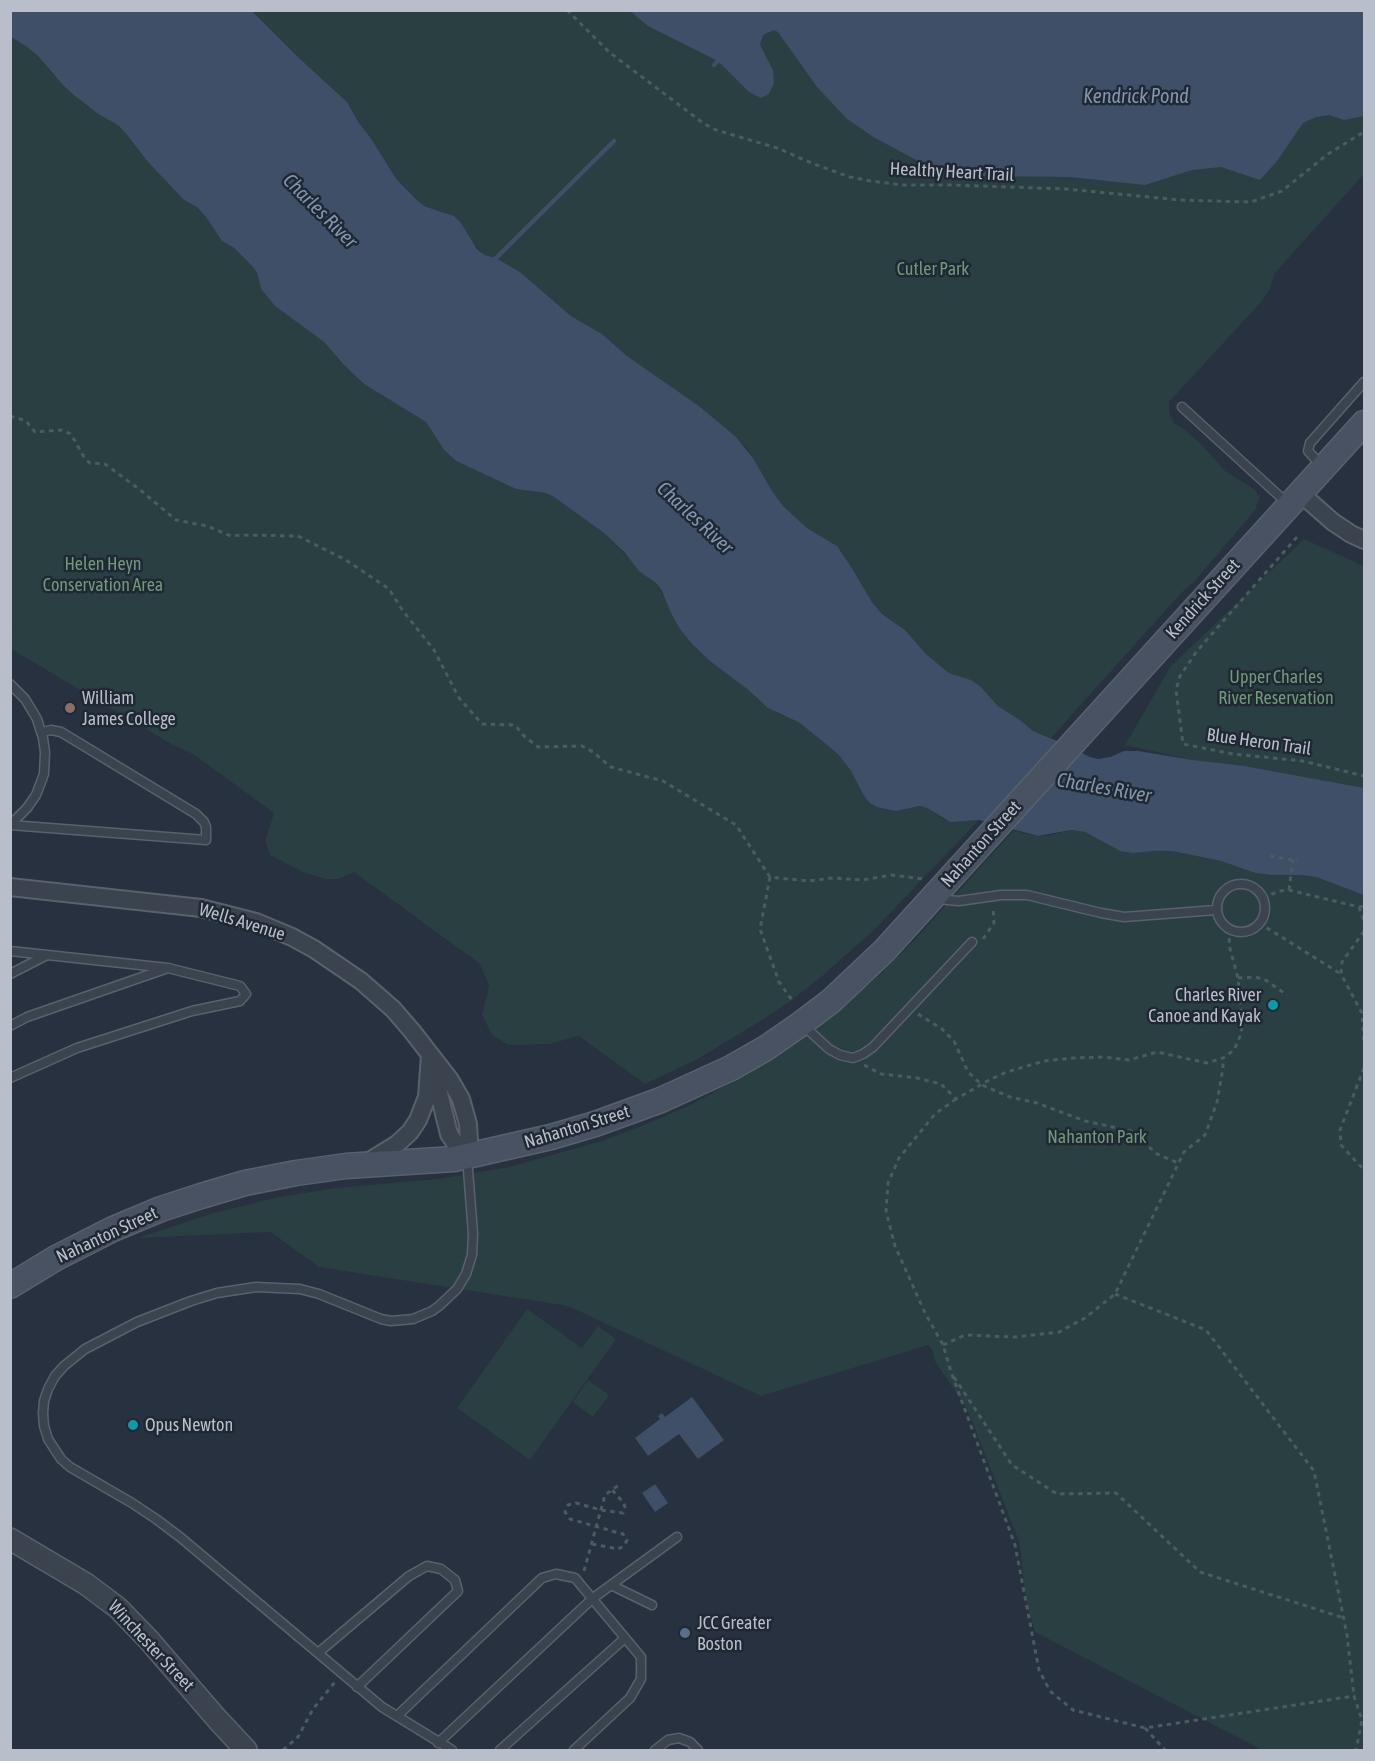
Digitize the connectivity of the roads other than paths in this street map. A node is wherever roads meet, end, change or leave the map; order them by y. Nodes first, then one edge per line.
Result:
1 (1365, 382) edge
2 (1182, 407) dead end
3 (1365, 423) edge
4 (1324, 468) junction
5 (1295, 499) junction
6 (1365, 540) edge
7 (10, 684) edge
8 (42, 732) junction
9 (1042, 776) joint
10 (10, 825) edge
11 (10, 887) edge
12 (939, 891) junction
13 (1216, 910) junction
14 (972, 942) road end
15 (10, 951) edge
16 (48, 955) junction
17 (168, 968) junction
18 (10, 974) edge
19 (802, 1023) junction
20 (10, 1026) edge
21 (430, 1055) junction
22 (10, 1078) edge
23 (467, 1156) junction
24 (362, 1165) junction
25 (10, 1286) edge
26 (677, 1536) dead end
27 (10, 1539) edge
28 (611, 1585) junction
29 (592, 1599) junction
30 (652, 1605) dead end
31 (625, 1638) junction
32 (318, 1653) junction
33 (357, 1687) junction
34 (397, 1716) junction
35 (438, 1743) junction
36 (246, 1750) edge
37 (452, 1750) edge
38 (500, 1750) edge
39 (574, 1750) edge
40 (655, 1750) edge
41 (699, 1750) edge

1 - 4 lane
2 - 5 lane
3 - 4 main road, Kendrick Street
4 - 5 main road, Kendrick Street
5 - 6 street
5 - 9 main road, Kendrick Street
7 - 8 lane
8 - 10 lane
8 - 10 lane
9 - 12 main road, Nahanton Street
11 - 21 street, Wells Avenue
12 - 13 lane
12 - 19 main road, Nahanton Street
13 - 13 lane
14 - 19 lane
15 - 16 lane
16 - 17 lane
16 - 18 lane
17 - 20 lane
17 - 22 lane
19 - 23 main road, Nahanton Street
21 - 23 street, Wells Avenue
21 - 24 street
23 - 24 main road, Nahanton Street
23 - 32 lane
24 - 25 main road, Nahanton Street
26 - 28 lane
27 - 36 street, Winchester Street
28 - 29 lane
28 - 30 lane
29 - 31 lane
29 - 34 lane
29 - 35 lane
31 - 38 lane
31 - 39 lane
32 - 33 lane
32 - 33 lane
33 - 34 lane
34 - 35 lane
35 - 37 lane
40 - 41 lane

